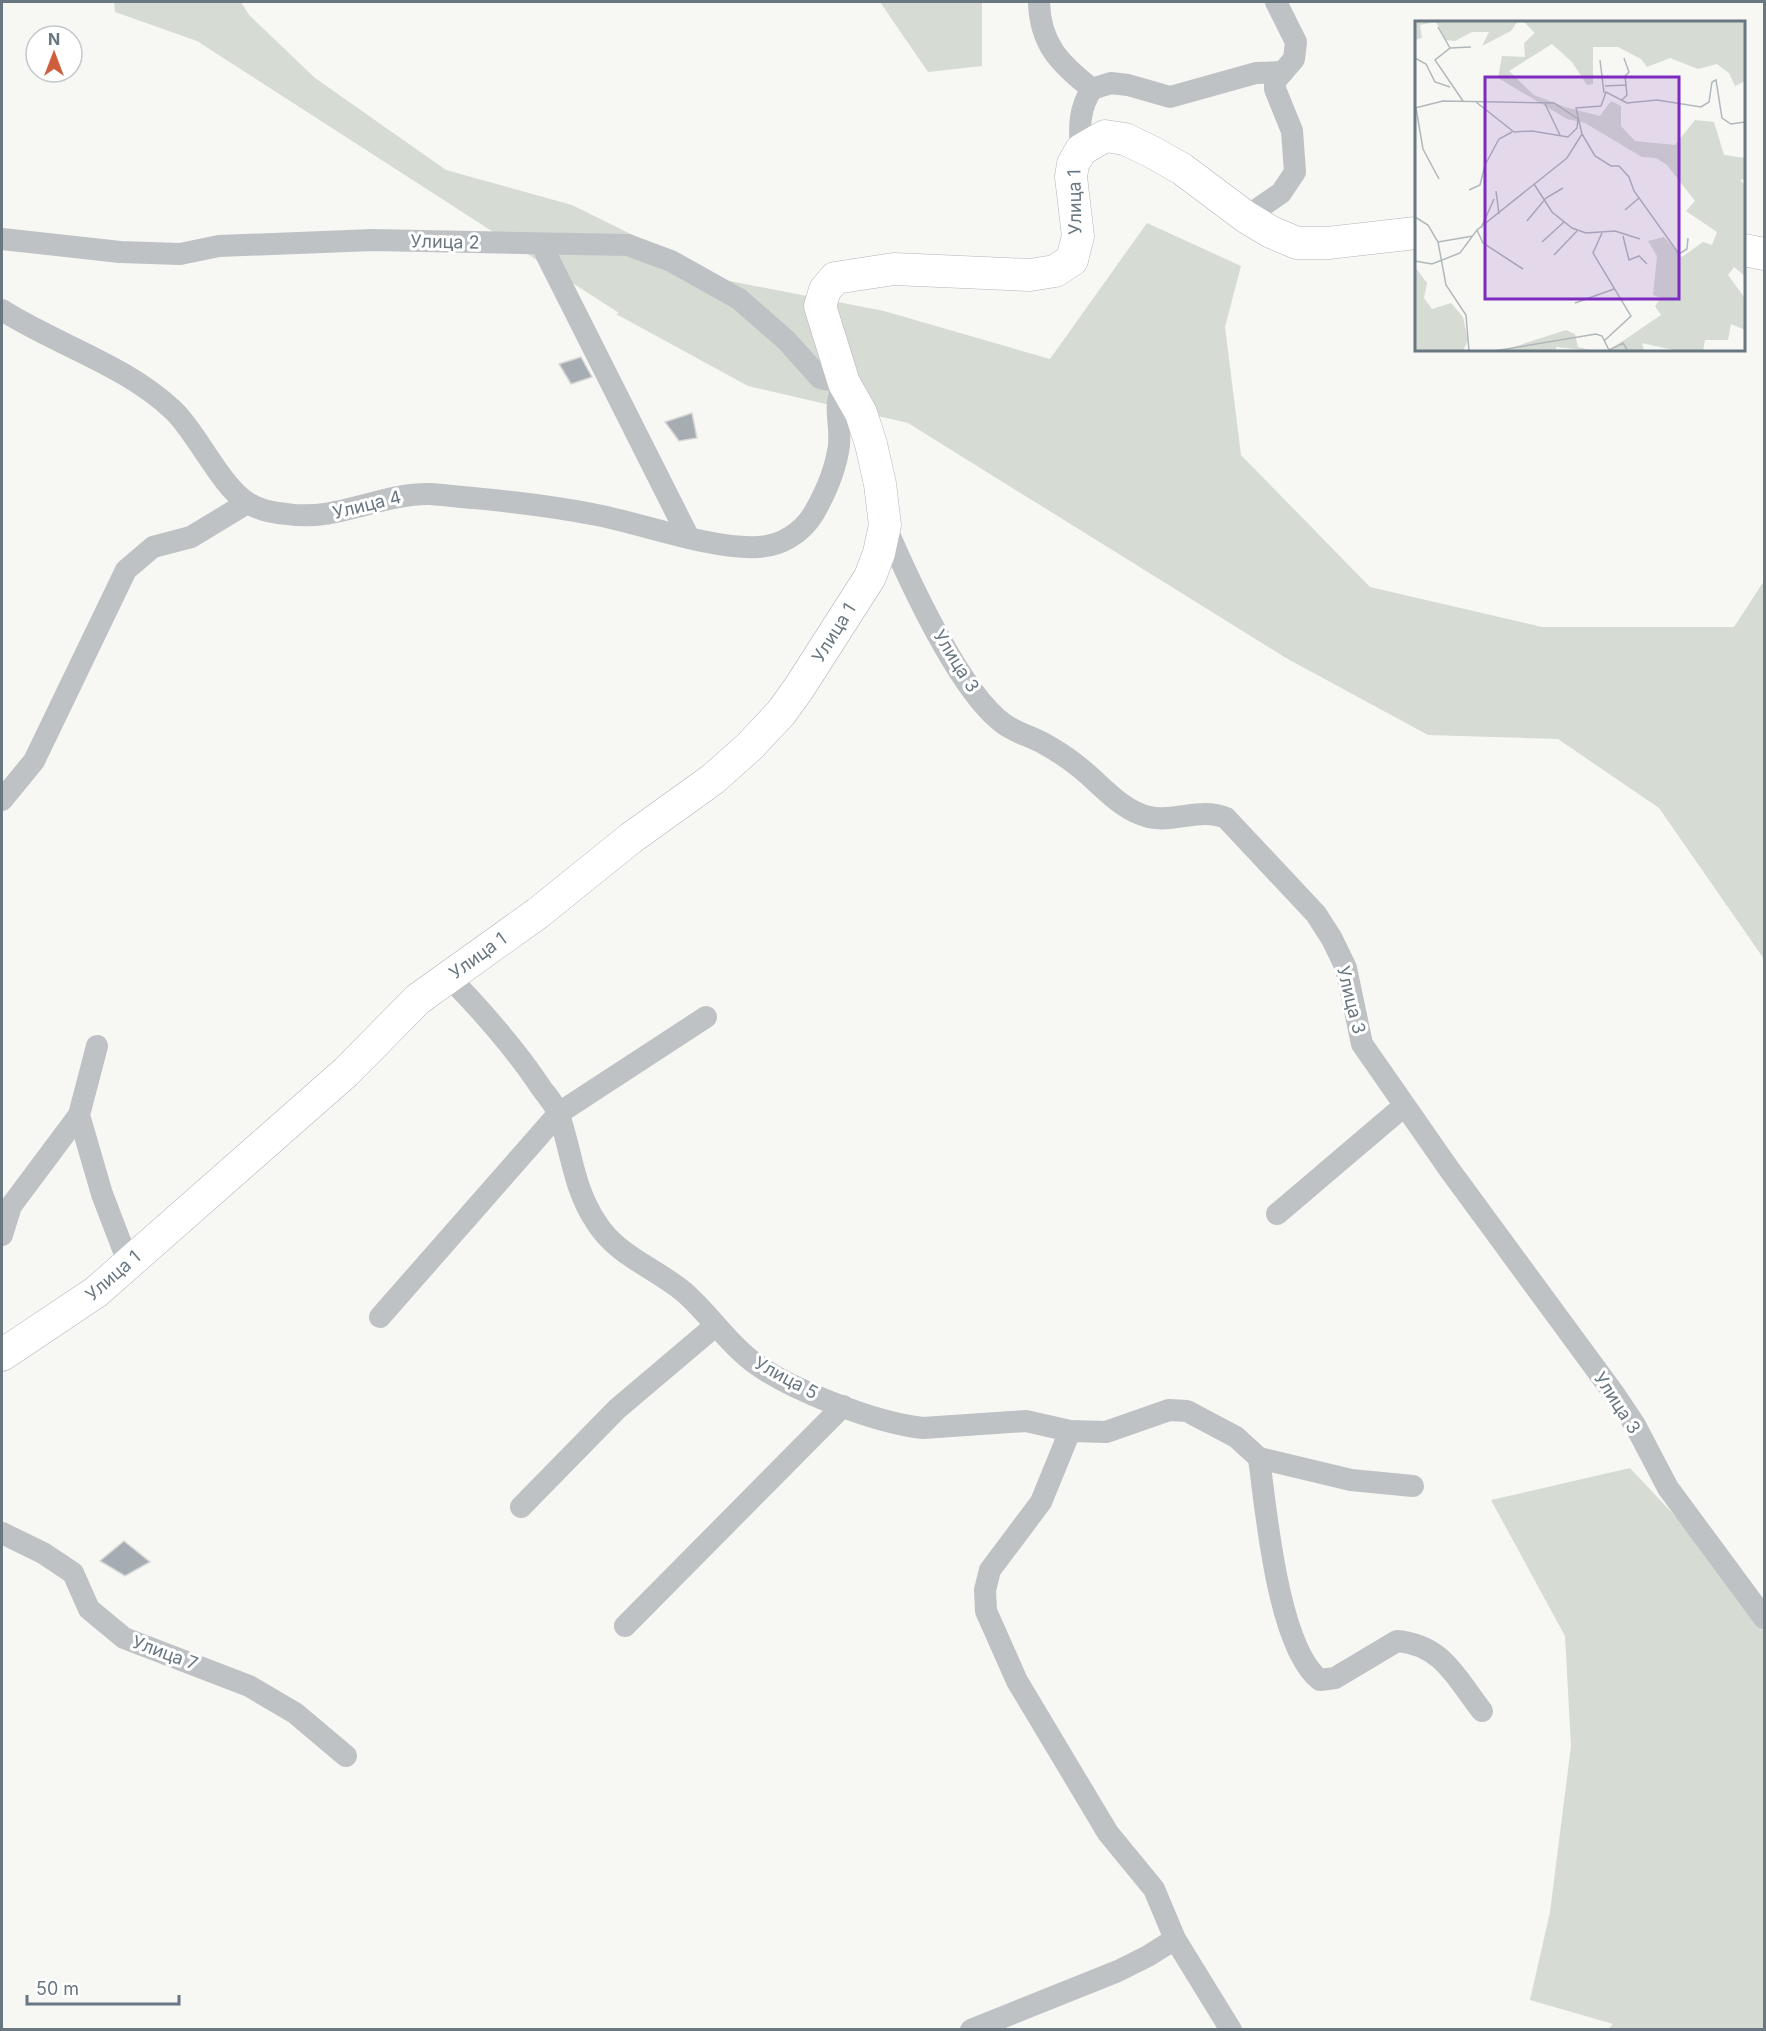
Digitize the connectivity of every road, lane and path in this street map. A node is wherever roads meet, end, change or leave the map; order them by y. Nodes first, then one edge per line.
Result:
1 (1039, 2) edge
2 (1276, 2) edge
3 (1283, 72) junction
4 (1092, 89) junction
5 (1081, 150) junction
6 (1246, 217) junction
7 (1415, 233) edge
8 (2, 239) edge
9 (1745, 250) edge
10 (546, 254) dead end
11 (1764, 254) edge
12 (2, 310) edge
13 (844, 383) junction
14 (247, 503) junction
15 (885, 525) junction
16 (688, 536) junction
17 (2, 801) edge
18 (449, 977) junction
19 (706, 1017) dead end
20 (97, 1046) dead end
21 (1404, 1106) junction
22 (559, 1113) junction
23 (79, 1115) junction
24 (1277, 1214) dead end
25 (2, 1235) edge
26 (128, 1262) junction
27 (380, 1317) dead end
28 (715, 1326) junction
29 (2, 1355) edge
30 (843, 1406) junction
31 (1070, 1431) junction
32 (1259, 1458) junction
33 (1413, 1486) dead end
34 (520, 1507) dead end
35 (2, 1533) edge
36 (1764, 1618) edge
37 (625, 1626) dead end
38 (1482, 1711) dead end
39 (346, 1756) dead end
40 (1175, 1939) junction
41 (971, 2030) edge
42 (1231, 2030) edge

1 - 4 street
2 - 3 street
3 - 4 street
3 - 6 street
4 - 5 street
5 - 6 main road, Улица 1
5 - 13 main road, Улица 1
6 - 7 main road, Улица 1
8 - 13 street, Улица 2
9 - 11 main road
10 - 16 street
12 - 14 street
13 - 15 main road, Улица 1
13 - 16 street, Улица 4
14 - 16 street, Улица 4
14 - 17 street
15 - 18 main road, Улица 1
15 - 21 street, Улица 3
18 - 22 street, Улица 5
18 - 26 main road, Улица 1
19 - 22 street
20 - 23 street
21 - 24 street
21 - 36 street, Улица 3
22 - 27 street
22 - 28 street, Улица 5
23 - 25 street
23 - 26 street
26 - 29 main road, Улица 1
28 - 30 street, Улица 5
28 - 34 street
30 - 31 street, Улица 5
30 - 37 street
31 - 32 street, Улица 5
31 - 40 street
32 - 33 street
32 - 38 street
35 - 39 street, Улица 7
40 - 41 street
40 - 42 street

